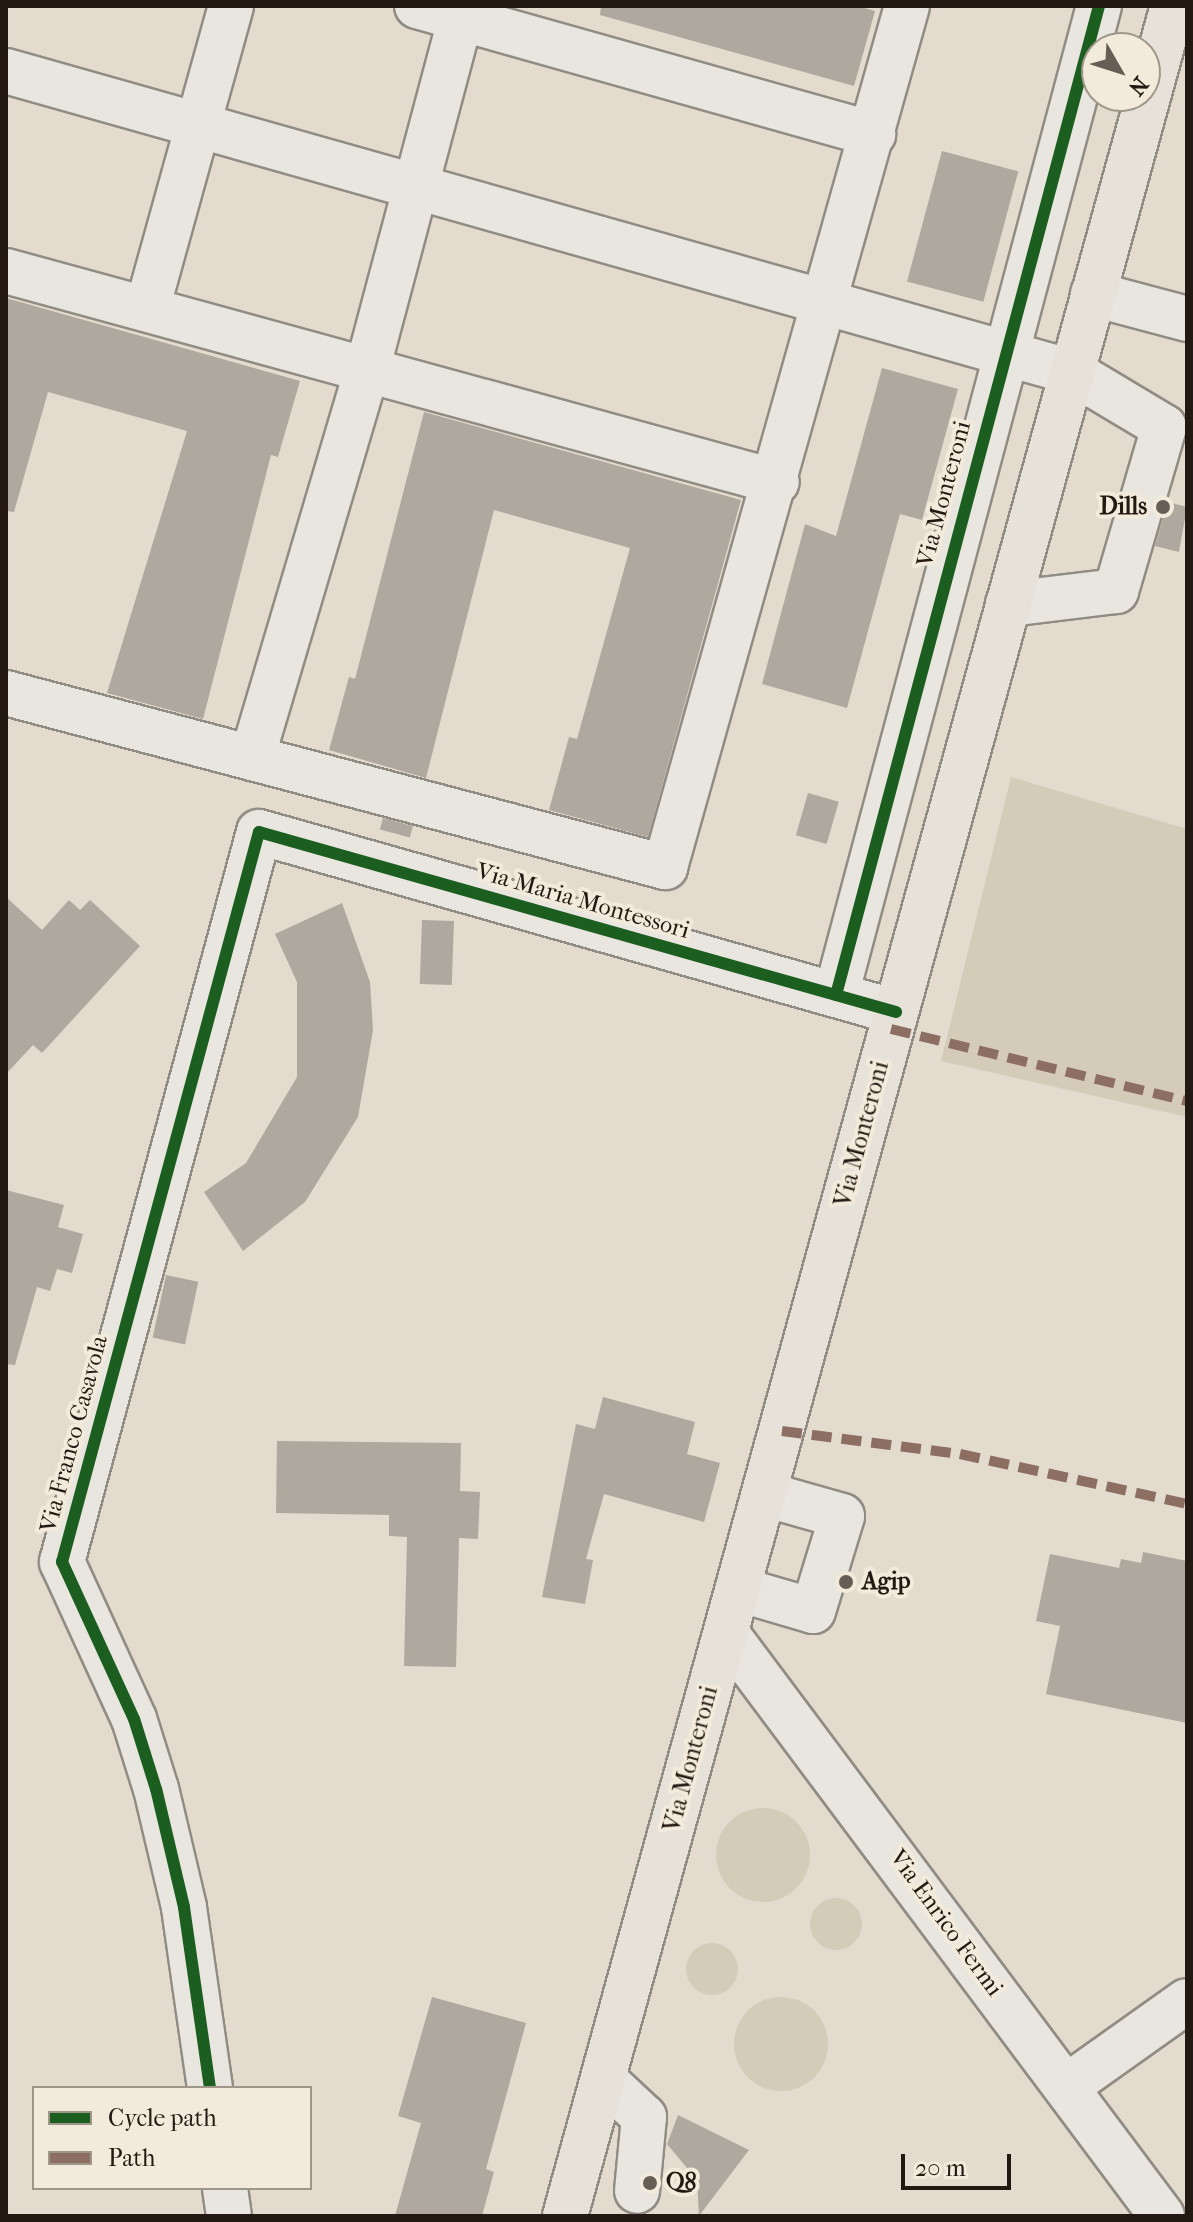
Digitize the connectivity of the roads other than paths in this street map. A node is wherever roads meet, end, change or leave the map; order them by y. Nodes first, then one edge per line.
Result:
1 (231, 6) edge
2 (417, 6) edge
3 (907, 6) edge
4 (1099, 6) edge
5 (1173, 6) edge
6 (462, 12) edge
7 (6, 71) edge
8 (196, 126) junction
9 (873, 134) junction
10 (412, 187) junction
11 (6, 271) edge
12 (1093, 294) junction
13 (827, 304) junction
14 (147, 309) junction
15 (1187, 319) edge
16 (1003, 354) junction
17 (367, 370) junction
18 (1072, 372) junction
19 (777, 482) junction
20 (1008, 604) junction
21 (6, 693) edge
22 (252, 758) junction
23 (259, 832) joint
24 (836, 995) junction
25 (896, 1012) junction
26 (764, 1494) junction
27 (738, 1589) junction
28 (726, 1633) junction
29 (1187, 2001) edge
30 (603, 2079) junction
31 (210, 2086) edge
32 (1066, 2087) junction
33 (225, 2190) edge
34 (571, 2196) edge
35 (633, 2204) edge
36 (229, 2216) edge
37 (1162, 2216) edge

1 - 8 street
2 - 6 street
3 - 9 street
4 - 16 street, Via Monteroni
5 - 12 main road, Via Monteroni
6 - 9 street
6 - 10 street
7 - 8 street
8 - 10 street
8 - 14 street
9 - 13 street
10 - 13 street
10 - 17 street
11 - 14 street
12 - 15 street
12 - 18 main road, Via Monteroni
13 - 16 street
13 - 19 street
14 - 17 street
16 - 18 street
16 - 24 street, Via Monteroni
17 - 19 street
17 - 22 street
18 - 20 main road, Via Monteroni
18 - 20 street
19 - 22 street
20 - 25 main road, Via Monteroni
21 - 22 street
23 - 24 street, Via Maria Montessori
23 - 31 street, Via Franco Casavola
24 - 25 street, Via Maria Montessori
25 - 26 main road, Via Monteroni
26 - 27 main road, Via Monteroni
26 - 27 street
27 - 28 main road, Via Monteroni
28 - 30 main road, Via Monteroni
28 - 32 street, Via Enrico Fermi
29 - 32 street
30 - 34 main road, Via Monteroni
30 - 35 street
32 - 37 street, Via Enrico Fermi
33 - 36 street
34 - 35 street

